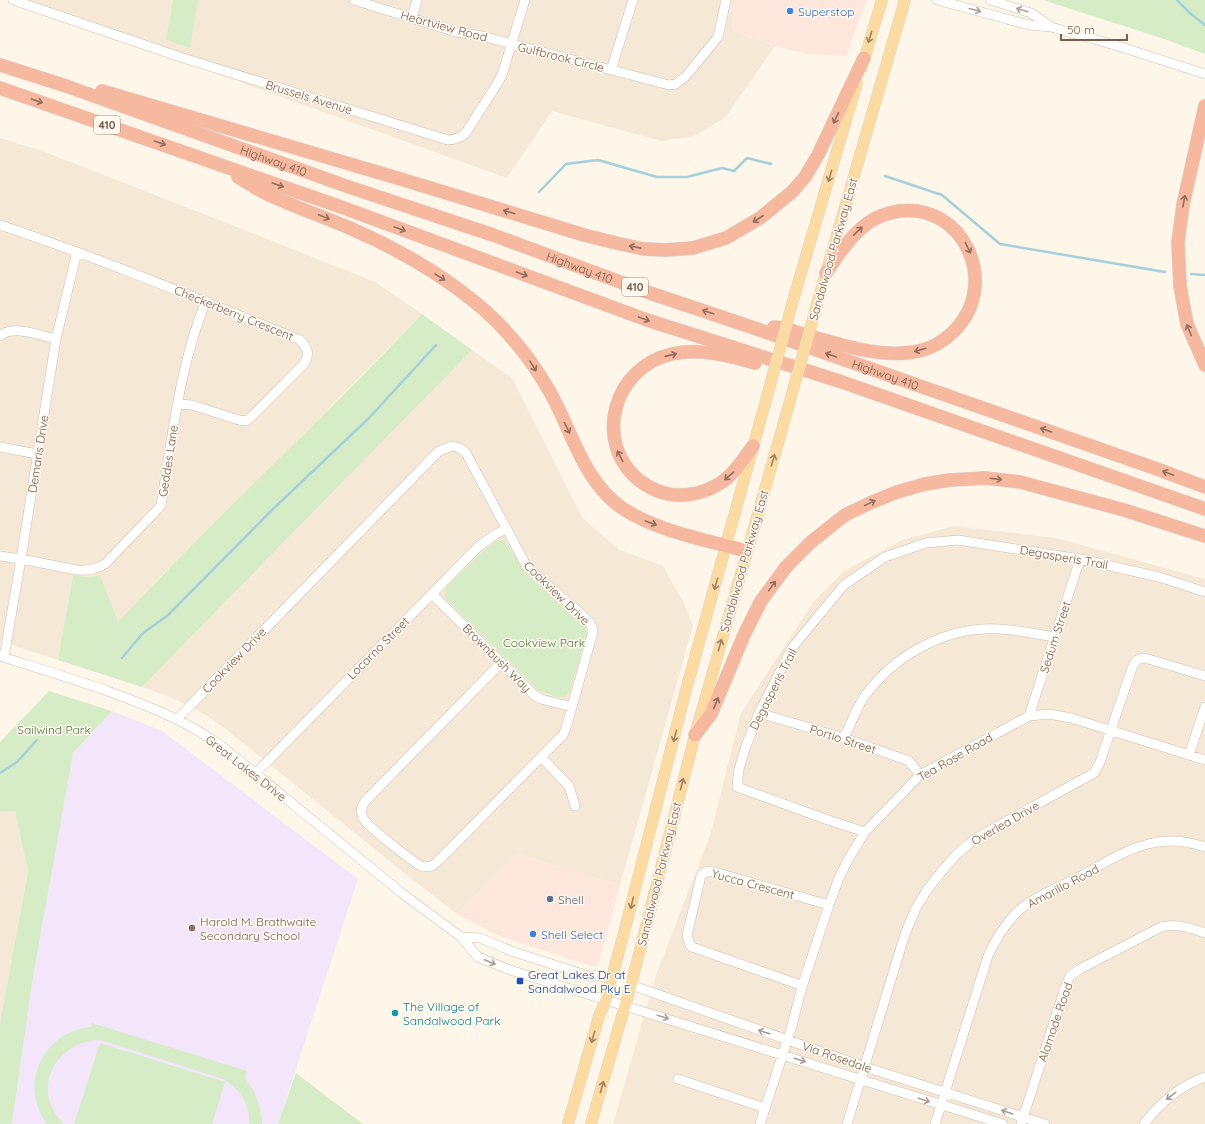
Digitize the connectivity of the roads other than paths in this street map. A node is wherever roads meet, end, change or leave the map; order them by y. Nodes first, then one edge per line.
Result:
1 (13, 0) edge
2 (354, 0) edge
3 (417, 0) edge
4 (525, 0) edge
5 (633, 0) edge
6 (726, 0) edge
7 (882, 0) edge
8 (905, 0) edge
9 (937, 0) edge
10 (990, 0) edge
11 (412, 18) junction
12 (1051, 27) junction
13 (512, 44) junction
14 (864, 58) junction
15 (0, 65) edge
16 (611, 70) junction
17 (1205, 74) edge
18 (66, 86) junction
19 (0, 88) edge
20 (1205, 106) edge
21 (215, 162) junction
22 (0, 225) edge
23 (77, 252) junction
24 (826, 273) junction
25 (206, 301) junction
26 (757, 329) junction
27 (0, 336) edge
28 (56, 339) junction
29 (1205, 365) edge
30 (842, 382) junction
31 (178, 404) junction
32 (753, 446) junction
33 (0, 447) edge
34 (37, 454) junction
35 (1205, 487) edge
36 (1205, 509) edge
37 (506, 529) junction
38 (1205, 536) edge
39 (727, 546) junction
40 (746, 551) junction
41 (0, 556) edge
42 (1080, 558) junction
43 (22, 559) junction
44 (1205, 592) edge
45 (432, 594) junction
46 (1054, 637) junction
47 (2, 656) edge
48 (501, 663) junction
49 (1205, 676) edge
50 (572, 707) junction
51 (1205, 707) edge
52 (759, 713) junction
53 (1029, 716) junction
54 (177, 719) junction
55 (1111, 730) junction
56 (695, 735) junction
57 (844, 738) junction
58 (1189, 755) junction
59 (541, 758) junction
60 (1205, 760) edge
61 (255, 774) junction
62 (920, 775) junction
63 (575, 806) dead end
64 (865, 832) junction
65 (1205, 847) edge
66 (829, 905) junction
67 (1205, 933) edge
68 (461, 936) junction
69 (612, 979) junction
70 (631, 985) junction
71 (803, 986) junction
72 (606, 1000) junction
73 (625, 1006) junction
74 (788, 1040) junction
75 (782, 1055) junction
76 (865, 1067) junction
77 (1205, 1077) edge
78 (678, 1079) dead end
79 (862, 1079) junction
80 (946, 1092) junction
81 (941, 1106) junction
82 (765, 1108) junction
83 (1022, 1121) edge
84 (568, 1124) edge
85 (591, 1124) edge
86 (760, 1124) edge
87 (847, 1124) edge
88 (935, 1124) edge
89 (1003, 1124) edge
90 (1045, 1124) edge
91 (1144, 1124) edge

1 - 13 street, Brussels Avenue
2 - 11 street, Heartview Road
3 - 11 street
4 - 13 street, Brussels Avenue
5 - 16 street, Gulfbrook Circle
6 - 16 street, Gulfbrook Circle
7 -> 14 main road, Sandalwood Parkway East
8 - 24 main road, Sandalwood Parkway East
9 -> 12 street
12 -> 10 street
11 - 13 street, Heartview Road
12 - 17 street
13 - 16 street, Gulfbrook Circle
14 -> 18 highway
14 -> 32 main road, Sandalwood Parkway East, bridge
15 - 18 highway, Highway 410 / 410
26 -> 18 highway, Highway 410 / 410
19 -> 21 highway, Highway 410 / 410
29 -> 20 highway
21 -> 30 highway, Highway 410 / 410
21 -> 39 highway
22 - 23 street, Checkerberry Crescent
23 - 25 street, Checkerberry Crescent
23 - 28 street, Demaris Drive
24 -> 26 highway
40 -> 24 main road, Sandalwood Parkway East, bridge
25 - 31 street, Geddes Lane
25 - 31 street, Checkerberry Crescent
35 -> 26 highway, Highway 410 / 410
27 - 28 street
28 - 34 street, Demaris Drive
32 -> 30 highway
30 - 36 highway, Highway 410 / 410
31 - 43 street, Geddes Lane
32 - 39 main road, Sandalwood Parkway East
33 - 34 street
34 - 43 street, Demaris Drive
37 - 45 street, Locarno Street
37 - 50 street, Cookview Drive
37 - 54 street, Cookview Drive
56 -> 38 highway
39 - 40 highway
39 -> 69 main road, Sandalwood Parkway East
56 -> 40 main road, Sandalwood Parkway East
41 - 43 street, Geddes Lane
42 - 44 street, Degasperis Trail
42 - 46 street, Sedum Street
42 - 52 street, Degasperis Trail
43 - 47 street, Demaris Drive
45 - 48 street, Brownbush Way
45 - 61 street, Locarno Street
46 - 53 street, Sedum Street
46 - 57 street
47 - 54 street, Great Lakes Drive
48 - 50 street, Brownbush Way
48 - 59 street, Cookview Drive
49 - 55 street, Overlea Drive
50 - 59 street, Cookview Drive
51 - 58 street
52 - 57 street, Portio Street
52 - 64 street, Degasperis Trail
53 - 55 street, Tea Rose Road
53 - 62 street, Tea Rose Road
54 - 61 street, Great Lakes Drive
55 - 58 street, Tea Rose Road
55 - 76 street, Overlea Drive
70 -> 56 main road, Sandalwood Parkway East
57 - 62 street, Portio Street
58 - 60 street, Tea Rose Road
59 - 63 street
61 - 68 street, Great Lakes Drive
62 - 64 street, Tea Rose Road
64 - 66 street, Tea Rose Road
65 - 80 street, Amarillo Road
66 - 71 street, Tea Rose Road
66 - 71 street, Yucca Crescent
67 - 83 street, Alamode Road
68 - 69 street, Great Lakes Drive
68 -> 72 street, Great Lakes Drive
69 - 70 street, Via Rosedale
69 - 72 main road, Sandalwood Parkway East
70 - 73 main road, Sandalwood Parkway East
74 -> 70 street, Via Rosedale
71 - 74 street, Tea Rose Road
72 - 73 street, Great Lakes Drive
72 -> 84 main road, Sandalwood Parkway East
73 -> 75 street, Via Rosedale
85 -> 73 main road, Sandalwood Parkway East
74 - 75 street, Tea Rose Road
74 - 76 street, Via Rosedale
75 -> 79 street, Via Rosedale
75 - 82 street, Tea Rose Road
76 - 79 street, Overlea Drive
76 - 80 street, Via Rosedale
77 -> 91 street
78 - 82 street
79 -> 81 street, Via Rosedale
79 - 87 street, Overlea Drive
80 - 81 street, Amarillo Road
83 -> 80 street, Via Rosedale
81 - 88 street, Amarillo Road
81 - 89 street, Via Rosedale
82 - 86 street, Tea Rose Road
83 - 90 street, Via Rosedale

